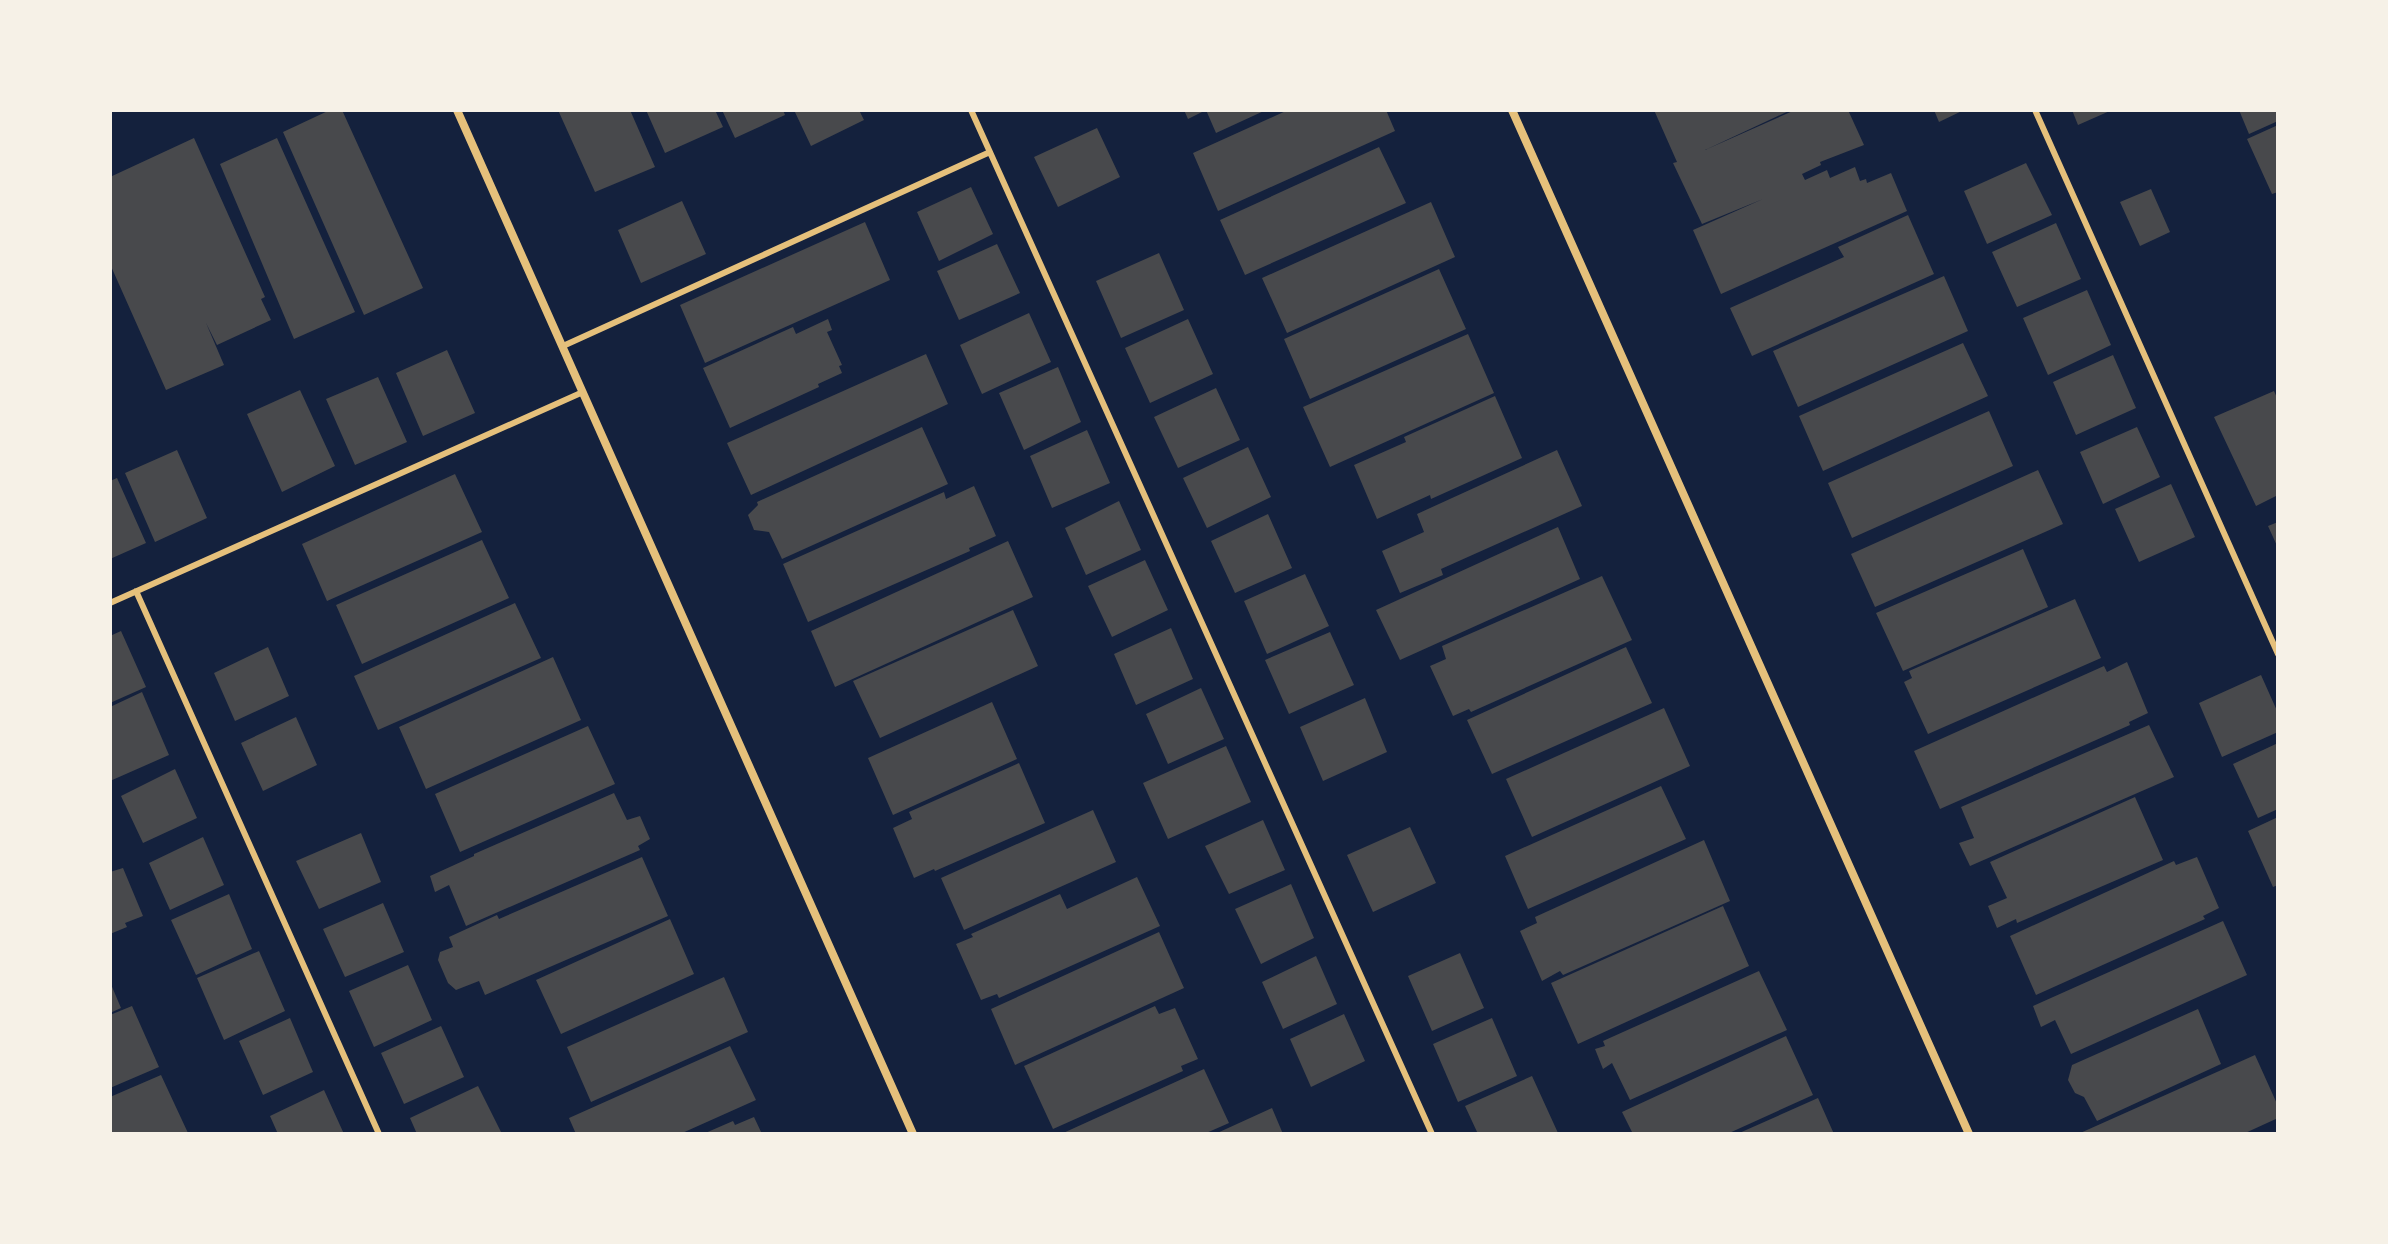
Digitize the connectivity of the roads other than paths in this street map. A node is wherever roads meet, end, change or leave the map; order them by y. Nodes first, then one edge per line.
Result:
1 (457, 110) edge
2 (971, 110) edge
3 (1512, 110) edge
4 (2035, 110) edge
5 (990, 152) junction
6 (563, 346) junction
7 (583, 392) junction
8 (136, 591) junction
9 (110, 603) edge
10 (2278, 654) edge
11 (379, 1134) edge
12 (913, 1134) edge
13 (1432, 1134) edge
14 (1969, 1134) edge

1 - 6 street
2 - 5 lane
3 - 14 street
4 - 10 lane
5 - 6 lane
5 - 13 lane
6 - 7 street
7 - 8 lane
7 - 12 street
8 - 9 lane
8 - 11 lane

